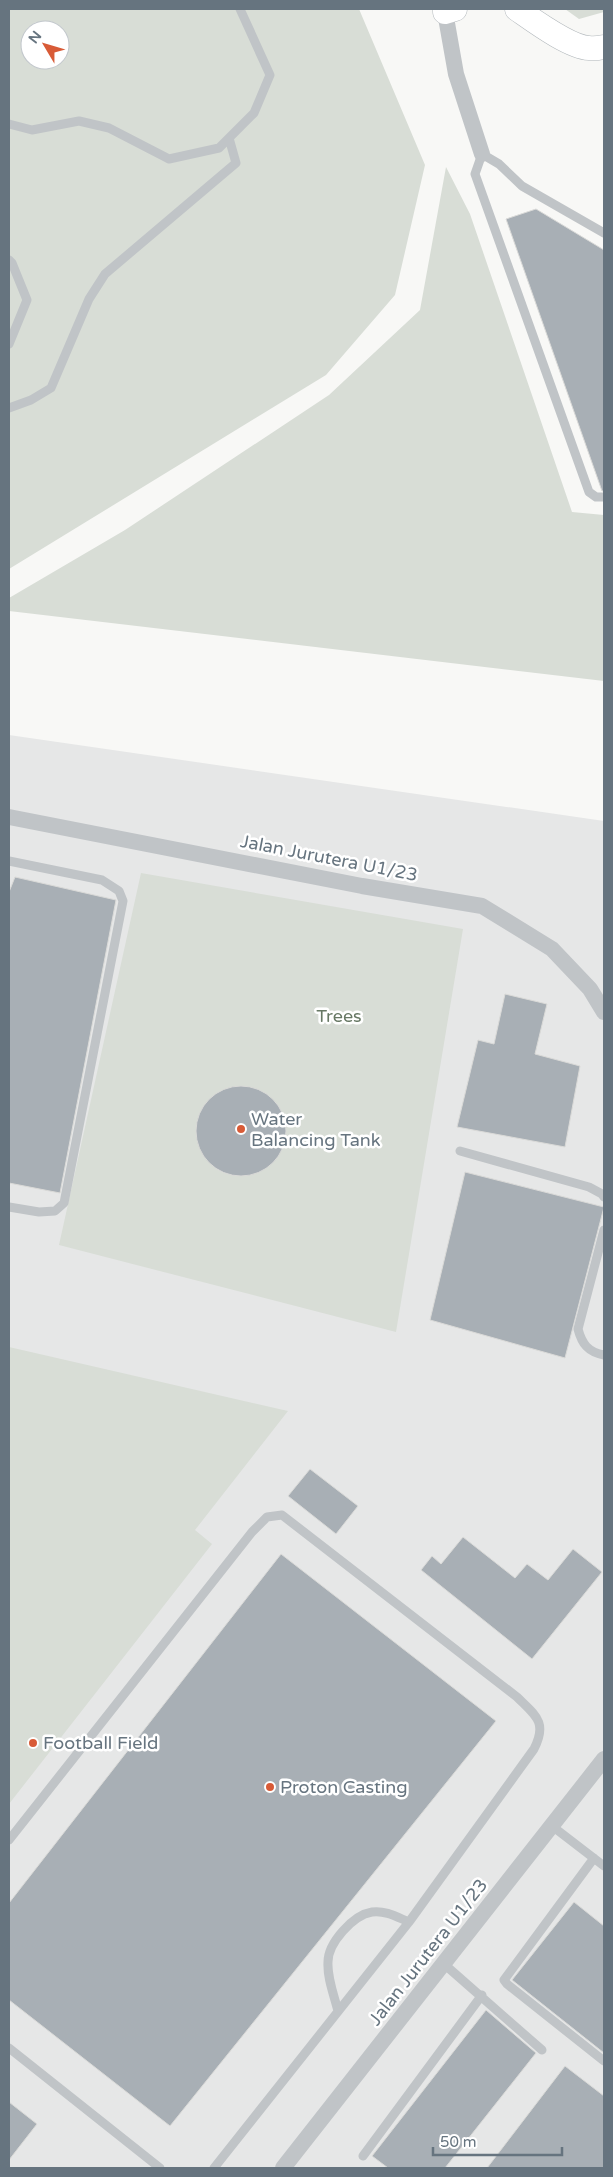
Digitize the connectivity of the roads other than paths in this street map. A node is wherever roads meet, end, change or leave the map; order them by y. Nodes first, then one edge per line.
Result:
1 (240, 9) edge
2 (517, 9) edge
3 (448, 10) edge
4 (604, 47) edge
5 (9, 124) edge
6 (229, 138) junction
7 (482, 154) junction
8 (604, 233) edge
9 (9, 260) edge
10 (9, 344) edge
11 (9, 408) edge
12 (604, 497) edge
13 (9, 817) edge
14 (9, 861) edge
15 (604, 1012) edge
16 (460, 1151) dead end
17 (604, 1197) edge
18 (9, 1207) edge
19 (604, 1230) edge
20 (604, 1355) edge
21 (604, 1759) edge
22 (552, 1826) junction
23 (9, 1840) edge
24 (594, 1858) junction
25 (604, 1866) edge
26 (409, 1922) junction
27 (444, 1964) junction
28 (482, 1995) junction
29 (338, 2011) junction
30 (9, 2048) edge
31 (542, 2050) dead end
32 (604, 2060) edge
33 (363, 2156) dead end
34 (160, 2168) edge
35 (214, 2168) edge
36 (283, 2168) edge

1 - 6 lane
2 - 4 street
3 - 7 street
5 - 6 lane
6 - 11 lane
7 - 8 lane
7 - 12 lane
9 - 10 lane
13 - 15 street, Jalan Jurutera U1/23
14 - 18 lane
16 - 17 lane
19 - 20 lane
21 - 22 street, Jalan Jurutera U1/23
22 - 24 lane
22 - 27 street, Jalan Jurutera U1/23
23 - 26 lane
24 - 25 lane
24 - 32 lane
26 - 29 lane
26 - 29 lane
27 - 28 lane
27 - 36 street, Jalan Jurutera U1/23
28 - 31 lane
28 - 33 lane
29 - 35 lane
30 - 34 lane

